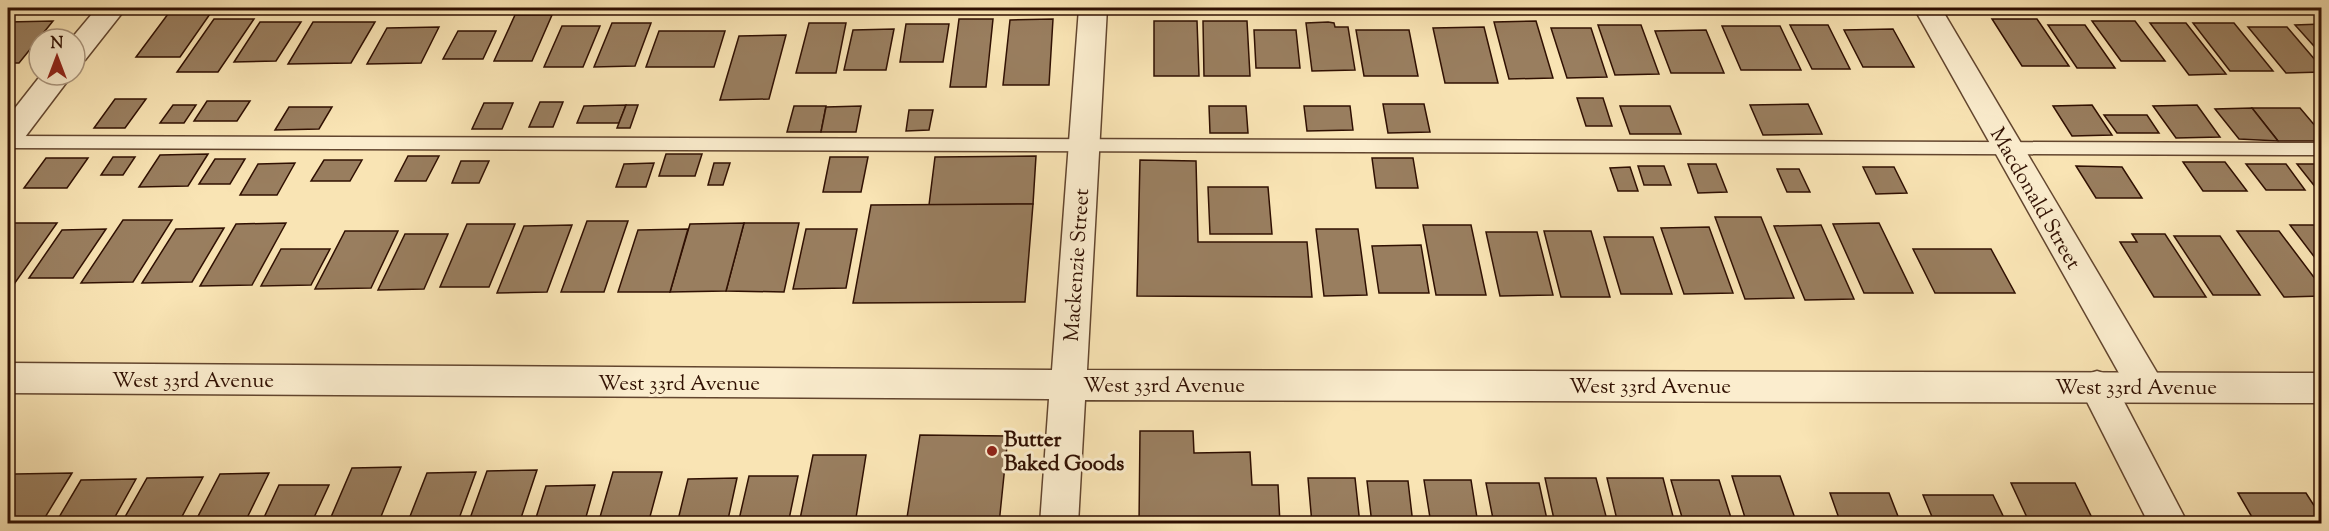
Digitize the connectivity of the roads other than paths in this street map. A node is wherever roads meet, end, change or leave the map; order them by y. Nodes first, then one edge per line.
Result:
1 (112, 8) edge
2 (1094, 8) edge
3 (1927, 8) edge
4 (87, 38) edge
5 (48, 87) edge
6 (8, 137) edge
7 (8, 142) edge
8 (1085, 146) junction
9 (2006, 149) junction
10 (2322, 149) edge
11 (8, 378) edge
12 (1068, 385) junction
13 (2097, 386) junction
14 (2146, 387) junction
15 (2322, 388) edge
16 (1059, 524) edge
17 (2169, 524) edge

1 - 4 street
2 - 8 street, Mackenzie Street
3 - 9 street, Macdonald Street
5 - 6 street
7 - 8 lane
8 - 9 lane
8 - 12 street, Mackenzie Street
9 - 10 lane
9 - 14 street, Macdonald Street
11 - 12 street, West 33rd Avenue
12 - 13 street, West 33rd Avenue
12 - 16 street, Mackenzie Street
13 - 14 street, West 33rd Avenue
13 - 17 street
14 - 15 street, West 33rd Avenue

